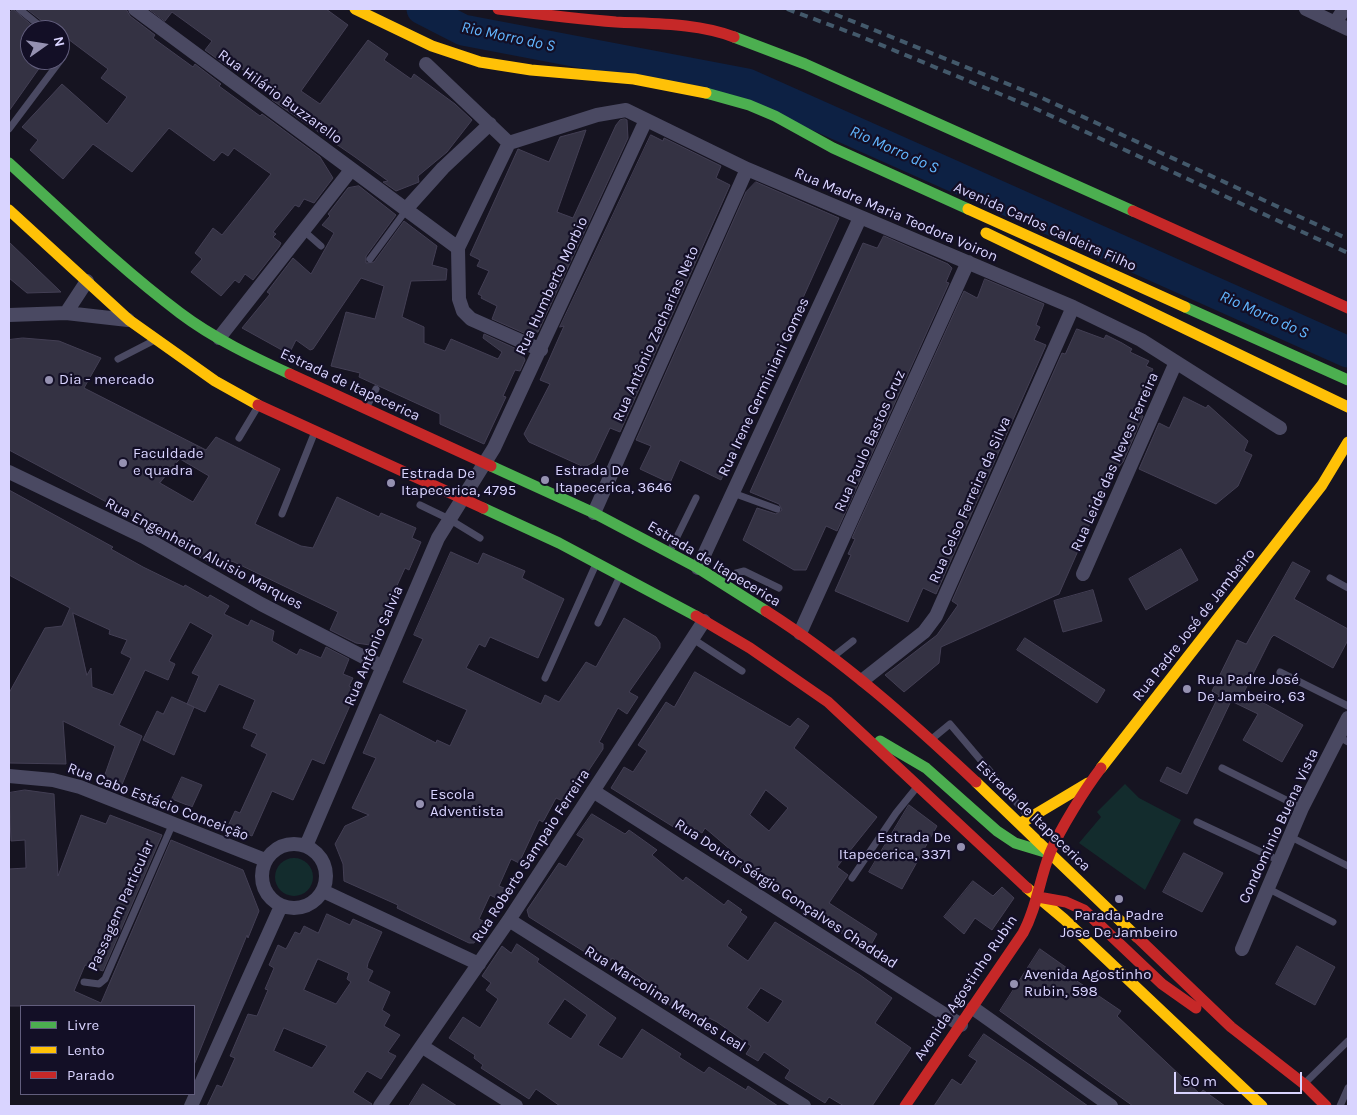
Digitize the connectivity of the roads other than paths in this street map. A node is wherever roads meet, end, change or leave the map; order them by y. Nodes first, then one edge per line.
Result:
1 (19, 9) edge
2 (135, 9) edge
3 (355, 9) edge
4 (498, 9) edge
5 (1306, 9) edge
6 (1344, 9) edge
7 (33, 20) edge
8 (1335, 23) junction
9 (1348, 30) edge
10 (426, 64) dead end
11 (52, 70) edge
12 (646, 120) junction
13 (490, 124) junction
14 (9, 129) edge
15 (509, 143) junction
16 (833, 148) junction
17 (9, 163) edge
18 (747, 169) junction
19 (352, 170) junction
20 (913, 197) dead end
21 (407, 208) junction
22 (9, 210) edge
23 (860, 218) junction
24 (975, 227) dead end
25 (304, 231) junction
26 (322, 246) dead end
27 (458, 248) junction
28 (370, 259) dead end
29 (968, 262) junction
30 (87, 281) junction
31 (1073, 307) junction
32 (1348, 308) edge
33 (66, 313) junction
34 (9, 315) edge
35 (129, 320) junction
36 (219, 338) junction
37 (156, 340) junction
38 (541, 350) junction
39 (118, 359) dead end
40 (1176, 362) junction
41 (1348, 380) edge
42 (376, 388) dead end
43 (258, 405) junction
44 (1348, 407) edge
45 (365, 409) junction
46 (1280, 428) dead end
47 (315, 430) junction
48 (239, 438) dead end
49 (1348, 442) edge
50 (1348, 463) edge
51 (485, 465) junction
52 (9, 472) edge
53 (1322, 485) junction
54 (733, 493) junction
55 (463, 498) junction
56 (696, 498) dead end
57 (420, 505) dead end
58 (777, 509) dead end
59 (594, 513) junction
60 (282, 514) dead end
61 (449, 519) junction
62 (480, 538) dead end
63 (669, 553) junction
64 (596, 562) junction
65 (698, 568) junction
66 (1084, 574) dead end
67 (620, 575) junction
68 (1330, 578) dead end
69 (720, 582) junction
70 (779, 588) dead end
71 (1348, 588) edge
72 (704, 622) junction
73 (598, 623) dead end
74 (800, 633) junction
75 (693, 639) junction
76 (853, 641) dead end
77 (833, 658) junction
78 (384, 667) junction
79 (742, 671) dead end
80 (1280, 672) dead end
81 (545, 678) dead end
82 (863, 680) junction
83 (1348, 706) edge
84 (1348, 718) edge
85 (860, 731) junction
86 (1344, 739) edge
87 (931, 740) junction
88 (1222, 768) dead end
89 (9, 776) edge
90 (1090, 782) junction
91 (918, 786) junction
92 (593, 791) junction
93 (1302, 808) junction
94 (1025, 820) junction
95 (1197, 822) dead end
96 (173, 823) junction
97 (1290, 836) junction
98 (306, 846) junction
99 (1050, 853) junction
100 (265, 860) junction
101 (1278, 860) junction
102 (1348, 866) edge
103 (852, 878) dead end
104 (1267, 888) junction
105 (322, 891) junction
106 (1037, 897) junction
107 (281, 906) junction
108 (509, 920) junction
109 (1333, 922) dead end
110 (1242, 949) dead end
111 (479, 964) junction
112 (84, 982) dead end
113 (973, 1008) junction
114 (961, 1025) junction
115 (1231, 1027) junction
116 (1348, 1041) edge
117 (423, 1047) junction
118 (1304, 1084) junction
119 (1348, 1088) edge
120 (191, 1106) edge
121 (380, 1106) edge
122 (516, 1106) edge
123 (804, 1106) edge
124 (905, 1106) edge
125 (1111, 1106) edge
126 (1262, 1106) edge
127 (1326, 1106) edge
128 (1340, 1106) edge

1 - 7 lane
2 - 19 street, Rua Hilário Buzzarello
3 - 16 main road, Avenida Carlos Caldeira Filho
4 - 32 main road
5 - 8 street
6 - 8 street
8 - 9 street
10 - 13 street
11 - 14 lane
12 - 15 street, Rua Madre Maria Teodora Voiron
12 - 18 street, Rua Madre Maria Teodora Voiron
12 - 38 street, Rua Humberto Morbio
13 - 15 street
13 - 21 street
15 - 27 street
16 - 20 main road
16 - 41 main road, Avenida Carlos Caldeira Filho
17 - 36 main road, Estrada de Itapecerica
18 - 23 street, Rua Madre Maria Teodora Voiron
18 - 59 street, Rua Antônio Zacharias Neto
19 - 21 street, Rua Hilário Buzzarello
19 - 25 street
21 - 27 street, Rua Hilário Buzzarello
21 - 28 lane
22 - 30 main road
23 - 29 street, Rua Madre Maria Teodora Voiron
23 - 54 street, Rua Irene Germiniani Gomes
24 - 44 main road
25 - 26 lane
25 - 36 street
27 - 38 street
29 - 31 street, Rua Madre Maria Teodora Voiron
29 - 74 street, Rua Paulo Bastos Cruz
30 - 33 street
30 - 35 main road
31 - 40 street, Rua Madre Maria Teodora Voiron
31 - 82 street, Rua Celso Ferreira da Silva
33 - 34 street
33 - 35 street
35 - 37 main road
36 - 45 main road, Estrada de Itapecerica
37 - 39 lane
37 - 43 main road
38 - 51 street, Rua Humberto Morbio
40 - 46 street, Rua Madre Maria Teodora Voiron
40 - 66 street, Rua Leide das Neves Ferreira
42 - 45 lane
43 - 47 main road
43 - 48 lane
45 - 51 main road, Estrada de Itapecerica
47 - 55 main road
47 - 60 lane
49 - 53 main road, Rua Padre José de Jambeiro
50 - 53 main road, Rua Padre José de Jambeiro
51 - 55 street, Rua Antônio Salvia
51 - 59 main road, Estrada de Itapecerica
52 - 78 street, Rua Engenheiro Aluisio Marques
53 - 90 main road, Rua Padre José de Jambeiro
54 - 58 lane
54 - 65 street, Rua Irene Germiniani Gomes
55 - 61 street, Rua Antônio Salvia
55 - 64 main road
56 - 63 lane
57 - 61 lane
59 - 63 main road, Estrada de Itapecerica
61 - 62 lane
61 - 78 street, Rua Antônio Salvia
63 - 65 main road, Estrada de Itapecerica
64 - 67 main road
64 - 81 lane
65 - 69 main road, Estrada de Itapecerica
67 - 72 main road
67 - 73 lane
68 - 71 lane
69 - 70 lane
69 - 74 main road, Estrada de Itapecerica
72 - 75 street, Rua Roberto Sampaio Ferreira
72 - 85 main road
74 - 77 main road, Estrada de Itapecerica
75 - 79 lane
75 - 92 street, Rua Roberto Sampaio Ferreira
76 - 77 lane
77 - 82 main road, Estrada de Itapecerica
78 - 98 street, Rua Antônio Salvia
80 - 83 lane
82 - 87 main road, Estrada de Itapecerica
84 - 86 street, Condominio Buena Vista
85 - 91 main road
85 - 99 main road
86 - 93 street, Condominio Buena Vista
87 - 94 main road, Estrada de Itapecerica
87 - 94 lane
88 - 93 lane
89 - 96 street, Rua Cabo Estácio Conceição
90 - 94 main road, Rua Padre José de Jambeiro
90 - 99 main road, Rua Padre José de Jambeiro
91 - 103 lane
91 - 106 main road
92 - 108 street, Rua Roberto Sampaio Ferreira
92 - 114 street, Rua Doutor Sérgio Gonçalves Chaddad
93 - 97 street, Condominio Buena Vista
94 - 99 main road, Estrada de Itapecerica
95 - 101 lane
96 - 100 street, Rua Cabo Estácio Conceição
96 - 112 lane, Passagem Particular
97 - 101 street, Condominio Buena Vista
97 - 102 lane
98 - 100 street
98 - 105 street
99 - 106 main road, Avenida Agostinho Rubin
99 - 115 main road, Estrada de Itapecerica
100 - 107 street
101 - 104 street, Condominio Buena Vista
104 - 109 lane
104 - 110 street, Condominio Buena Vista
105 - 107 street
105 - 111 street
106 - 113 main road, Avenida Agostinho Rubin
106 - 115 main road
106 - 126 main road
107 - 120 street
108 - 111 street, Rua Roberto Sampaio Ferreira
108 - 123 street, Rua Marcolina Mendes Leal
111 - 117 street, Rua Roberto Sampaio Ferreira
113 - 114 main road, Avenida Agostinho Rubin
113 - 125 street
114 - 124 main road, Avenida Agostinho Rubin
115 - 118 main road, Estrada de Itapecerica
116 - 118 lane
117 - 121 street, Rua Roberto Sampaio Ferreira
117 - 122 street
118 - 127 main road, Estrada de Itapecerica
119 - 128 lane

